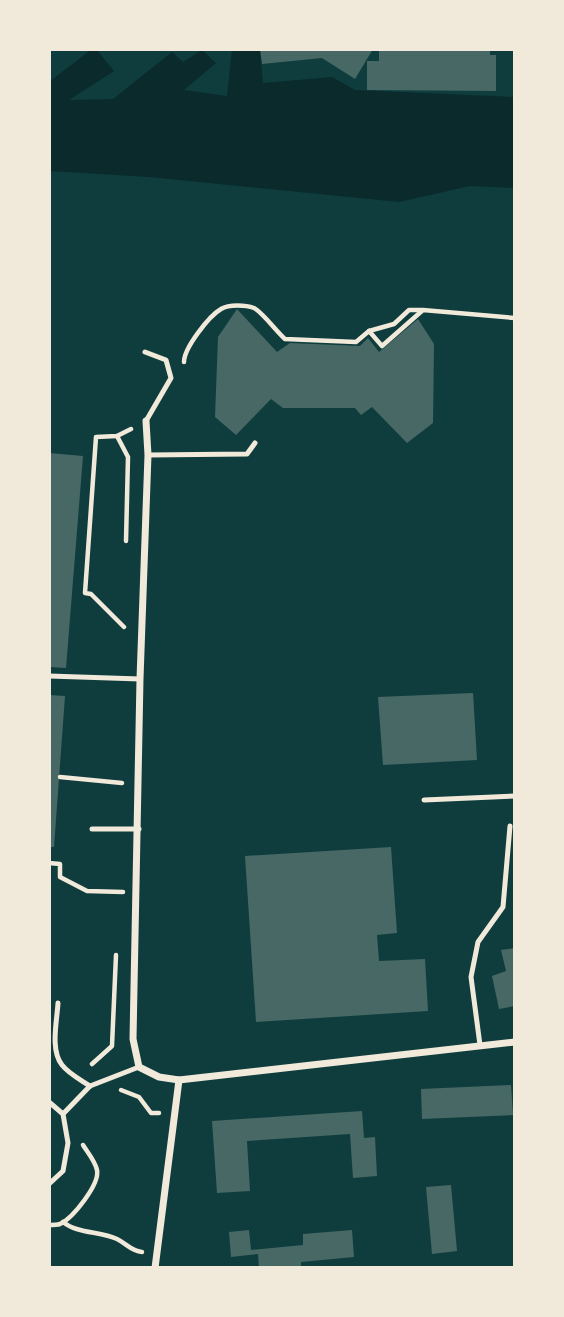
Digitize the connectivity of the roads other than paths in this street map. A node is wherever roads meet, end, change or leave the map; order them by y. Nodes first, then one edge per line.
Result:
1 (145, 352) dead end
2 (146, 421) joint
3 (255, 443) dead end
4 (148, 455) junction
5 (49, 676) edge
6 (140, 679) junction
7 (515, 796) edge
8 (424, 800) dead end
9 (510, 826) dead end
10 (92, 829) dead end
11 (139, 829) junction
12 (58, 1003) dead end
13 (515, 1042) edge
14 (480, 1045) junction
15 (139, 1067) junction
16 (179, 1080) junction
17 (90, 1086) junction
18 (49, 1102) edge
19 (63, 1114) junction
20 (49, 1184) edge
21 (155, 1268) edge

1 - 2 lane
2 - 4 street
3 - 4 lane
4 - 6 street
5 - 6 lane
6 - 11 street
7 - 8 lane
9 - 14 lane
10 - 11 lane
11 - 15 street
12 - 17 lane
13 - 14 street
14 - 16 street
15 - 16 street
15 - 17 lane
16 - 21 street
17 - 19 lane
18 - 19 lane
19 - 20 lane

